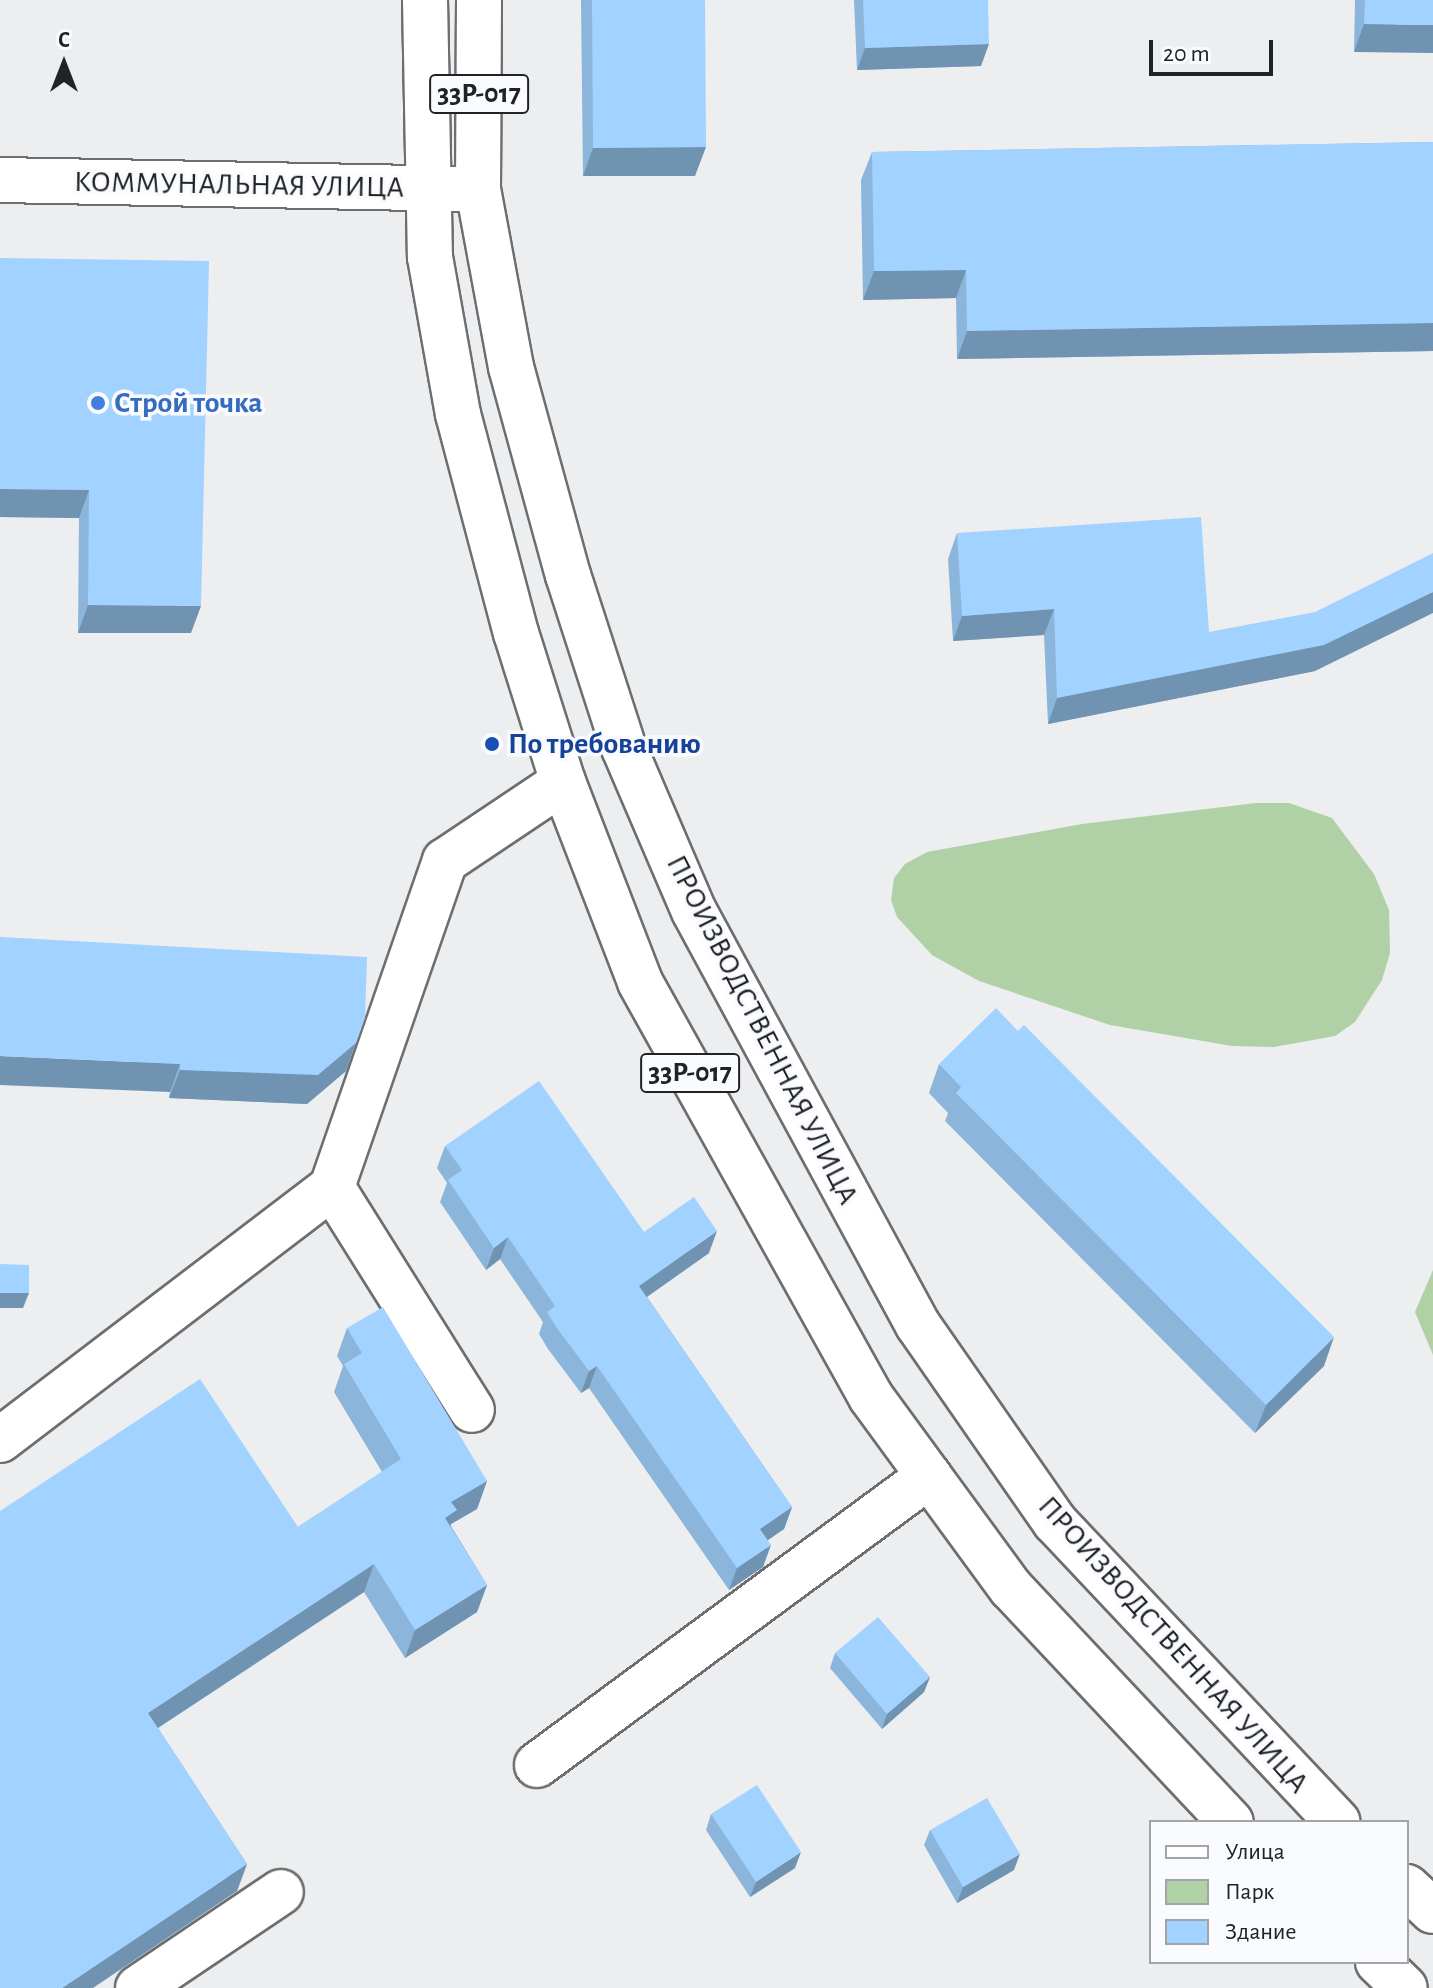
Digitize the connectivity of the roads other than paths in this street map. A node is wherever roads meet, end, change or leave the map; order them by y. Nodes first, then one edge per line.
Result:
1 (425, 0) edge
2 (479, 0) edge
3 (0, 180) edge
4 (426, 188) junction
5 (478, 189) junction
6 (563, 782) junction
7 (332, 1187) junction
8 (472, 1410) dead end
9 (0, 1440) edge
10 (929, 1476) junction
11 (537, 1765) dead end
12 (1322, 1808) edge
13 (1229, 1820) edge
14 (1409, 1889) edge
15 (281, 1892) dead end
16 (1433, 1911) edge
17 (1380, 1964) edge
18 (138, 1988) edge
19 (1405, 1988) edge

1 - 4 main road, 33Р-017
2 - 5 main road, ПРОИЗВОДСТВЕННАЯ УЛИЦА / 33Р-017
3 - 4 main road, КОММУНАЛЬНАЯ УЛИЦА
4 - 5 main road, КОММУНАЛЬНАЯ УЛИЦА
4 - 6 main road, 33Р-017
5 - 12 main road, ПРОИЗВОДСТВЕННАЯ УЛИЦА / 33Р-017
6 - 7 main road
6 - 10 main road, 33Р-017
7 - 8 main road
7 - 9 main road
10 - 11 main road
10 - 13 main road, 33Р-017
14 - 16 main road
15 - 18 main road
17 - 19 main road

